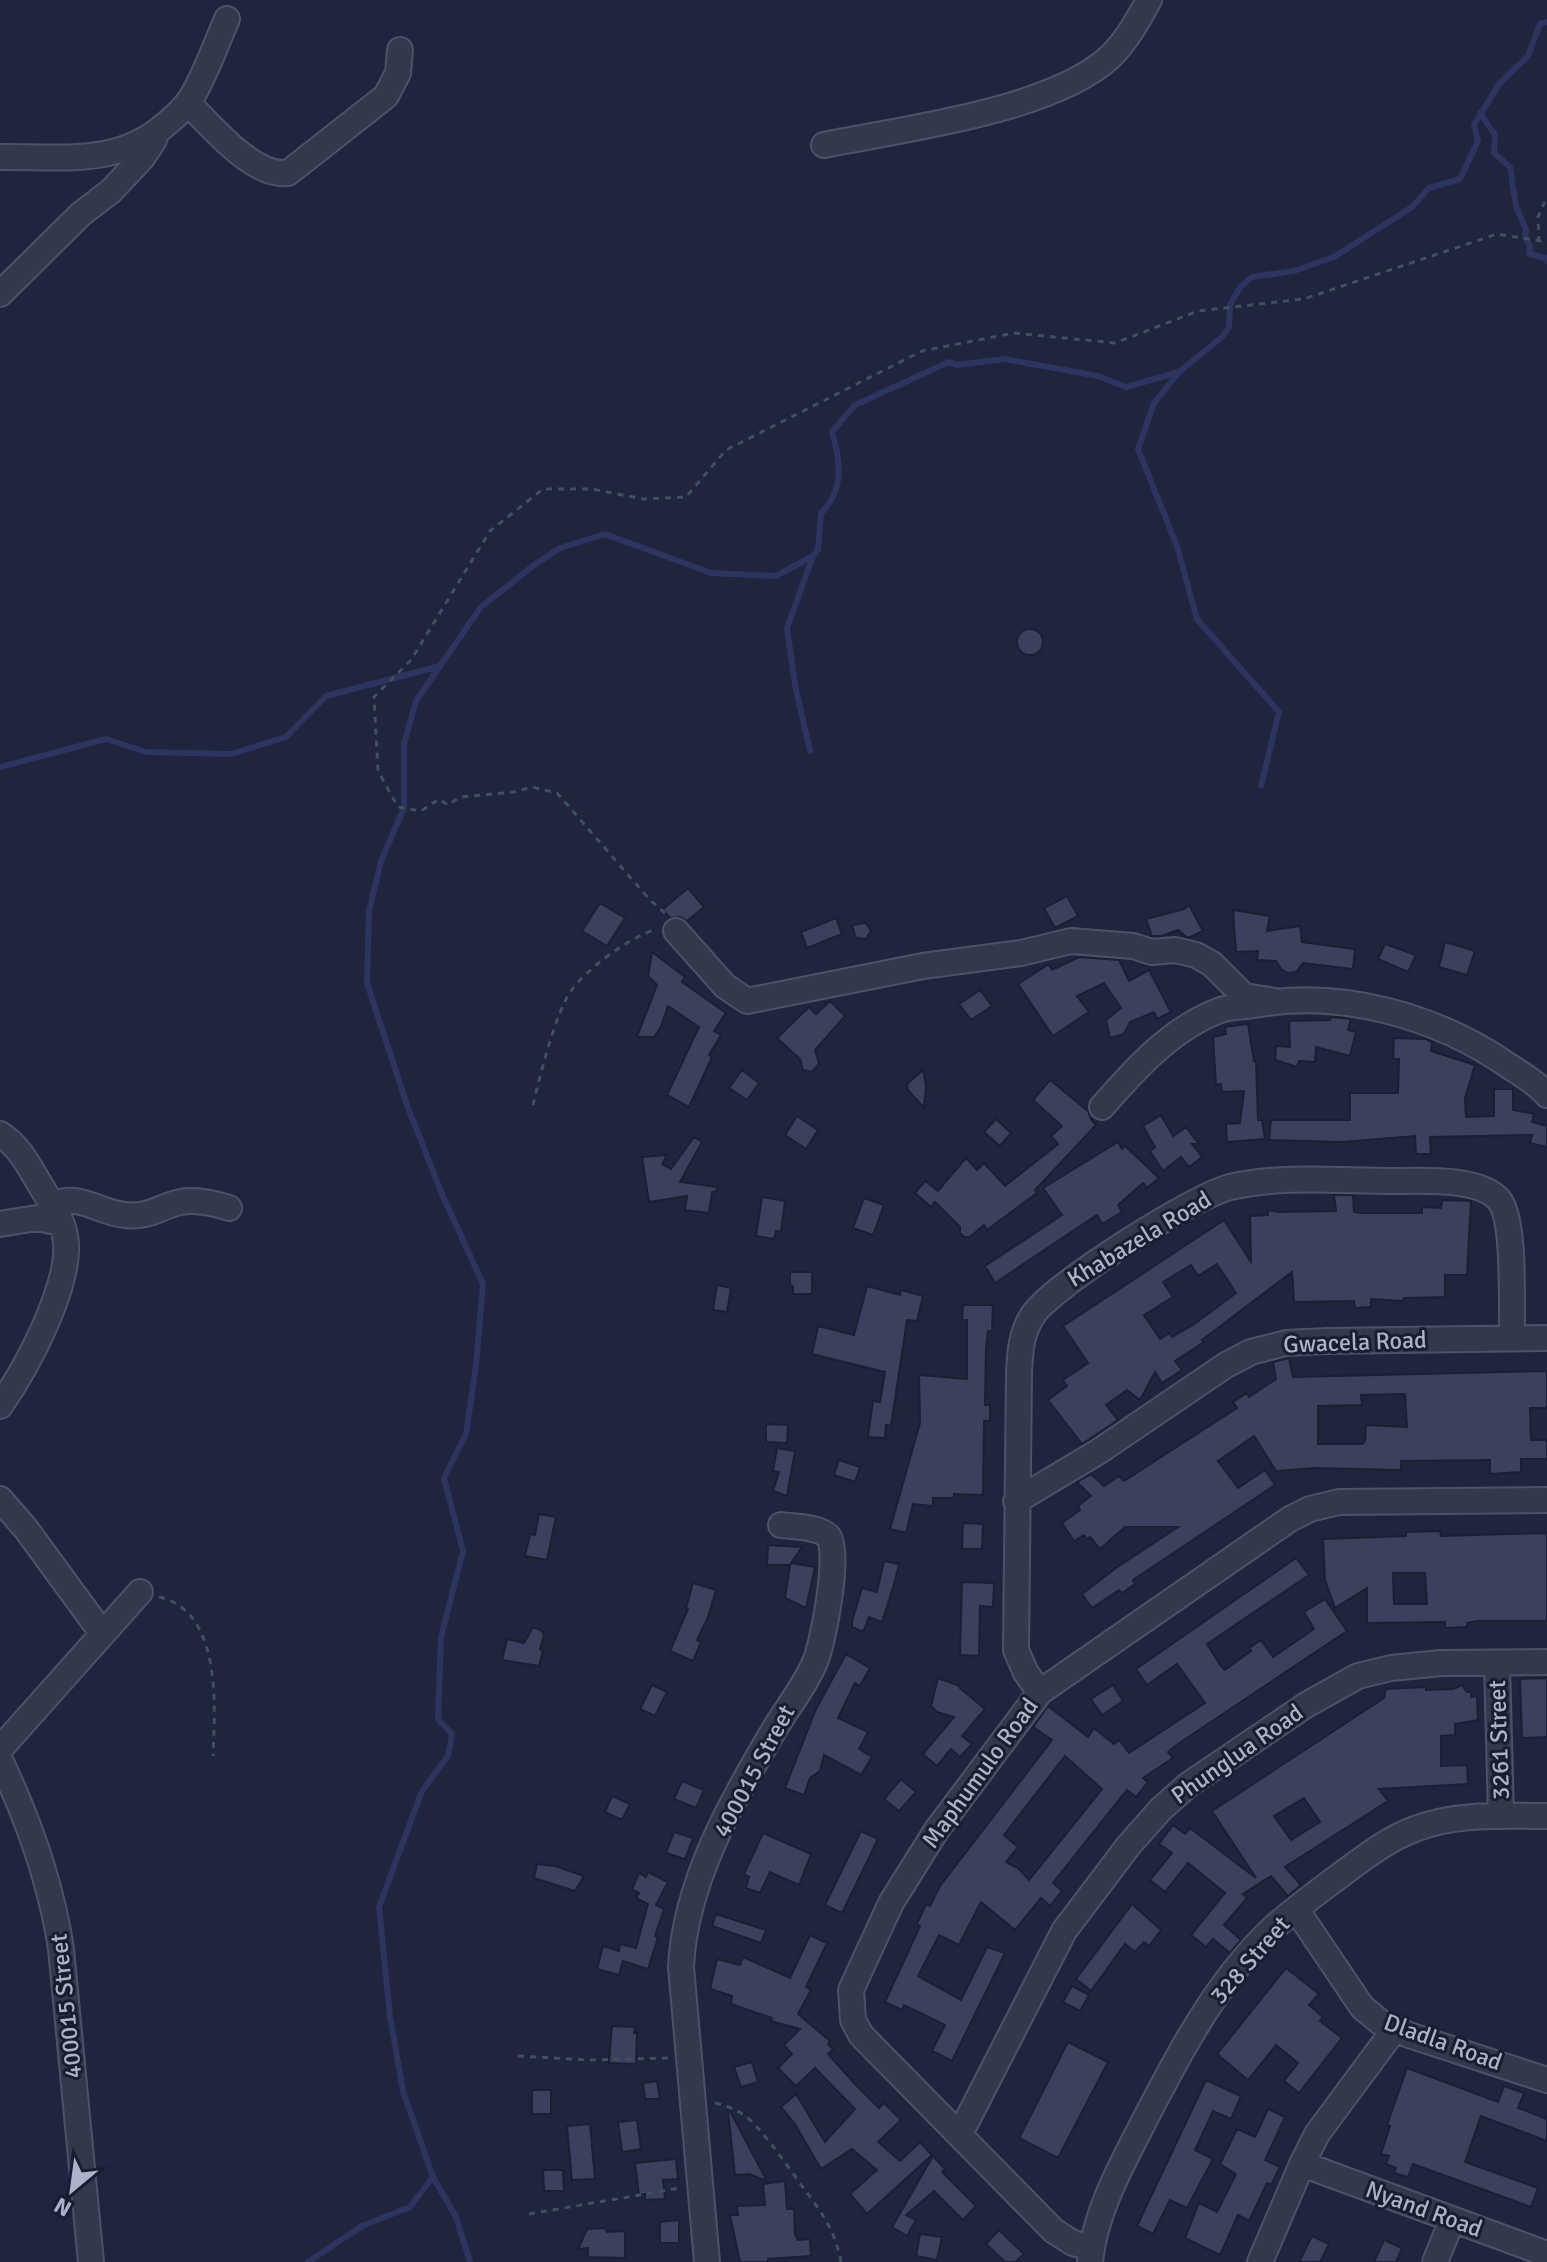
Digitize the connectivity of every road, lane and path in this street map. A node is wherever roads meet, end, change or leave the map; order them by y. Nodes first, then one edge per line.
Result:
1 (1149, 0) edge
2 (227, 19) dead end
3 (400, 50) dead end
4 (188, 103) junction
5 (165, 125) junction
6 (824, 145) dead end
7 (0, 157) edge
8 (1547, 197) edge
9 (1539, 242) junction
10 (1547, 242) edge
11 (0, 294) edge
12 (676, 931) junction
13 (1275, 1001) junction
14 (1547, 1095) edge
15 (533, 1105) dead end
16 (1102, 1107) dead end
17 (0, 1134) edge
18 (229, 1208) dead end
19 (57, 1214) junction
20 (0, 1224) edge
21 (1512, 1338) junction
22 (1547, 1338) edge
23 (0, 1406) edge
24 (0, 1499) edge
25 (1547, 1500) edge
26 (1016, 1501) junction
27 (781, 1525) dead end
28 (140, 1592) joint
29 (102, 1633) junction
30 (1547, 1662) edge
31 (1497, 1664) junction
32 (1040, 1692) junction
33 (0, 1749) edge
34 (213, 1756) dead end
35 (0, 1760) edge
36 (1501, 1816) junction
37 (1547, 1816) edge
38 (1296, 1909) junction
39 (1394, 2030) junction
40 (518, 2056) dead end
41 (689, 2058) junction
42 (1547, 2080) edge
43 (692, 2096) junction
44 (960, 2134) junction
45 (1302, 2164) junction
46 (699, 2184) junction
47 (529, 2214) dead end
48 (1452, 2220) junction
49 (1547, 2254) edge
50 (1090, 2255) edge
51 (91, 2262) edge
52 (707, 2262) edge
53 (841, 2262) edge
54 (1260, 2262) edge
55 (1435, 2262) edge

1 - 6 street
2 - 4 street
3 - 4 street
4 - 5 street
5 - 7 street
5 - 11 street
8 - 9 path
9 - 10 path
9 - 12 path
12 - 13 street
12 - 15 path
13 - 14 street
13 - 16 street
17 - 19 street
18 - 19 street
19 - 20 street
19 - 23 street
21 - 22 street, Gwacela Road
21 - 26 street, Gwacela Road
21 - 26 street, Khabazela Road
24 - 29 street
25 - 32 street, Maphumulo Road
26 - 32 street, Khabazela Road
27 - 41 street, 400015 Street
28 - 29 street
28 - 34 path
29 - 33 street
30 - 31 street, Phunglua Road
31 - 36 street, 3261 Street
31 - 44 street, Phunglua Road
32 - 44 street, Maphumulo Road
35 - 51 street, 400015 Street
36 - 37 street, 328 Street
36 - 38 street, 328 Street
38 - 39 street, Dladla Road
38 - 50 street, 328 Street
39 - 42 street, Dladla Road
39 - 45 street
40 - 41 path
41 - 43 street, 400015 Street
43 - 46 street, 400015 Street
43 - 53 path
44 - 50 street, Maphumulo Road
45 - 48 street, Nyand Road
45 - 54 street
46 - 47 path
46 - 52 street, 400015 Street
48 - 49 street, Nyand Road
48 - 55 street

